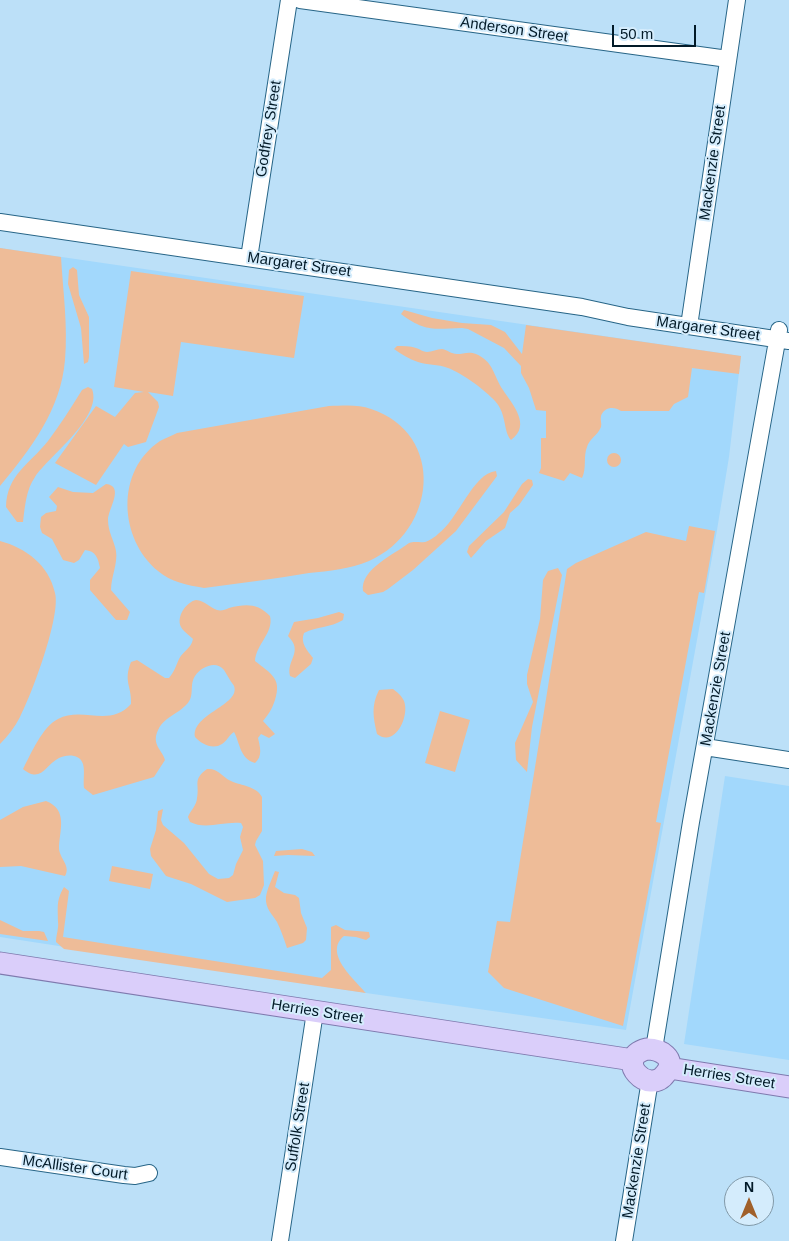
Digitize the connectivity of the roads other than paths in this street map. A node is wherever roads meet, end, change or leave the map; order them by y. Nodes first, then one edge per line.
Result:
1 (289, 0) edge
2 (300, 0) edge
3 (737, 0) edge
4 (728, 59) junction
5 (0, 222) edge
6 (249, 258) junction
7 (689, 320) junction
8 (784, 335) edge
9 (705, 747) junction
10 (789, 760) edge
11 (0, 963) edge
12 (315, 1012) junction
13 (654, 1049) junction
14 (633, 1060) junction
15 (669, 1068) junction
16 (650, 1080) junction
17 (789, 1087) edge
18 (0, 1157) edge
19 (149, 1173) dead end
20 (280, 1241) edge
21 (624, 1241) edge

1 - 6 street, Godfrey Street
2 - 4 street, Anderson Street
3 - 4 street, Mackenzie Street
4 - 7 street, Mackenzie Street
5 - 6 street, Margaret Street
6 - 7 street, Margaret Street
7 - 8 street, Margaret Street
8 - 9 street, Mackenzie Street
9 - 10 street
9 - 13 street, Mackenzie Street
11 - 12 main road, Herries Street
12 - 14 main road, Herries Street
12 - 20 street, Suffolk Street
13 - 14 main road
13 - 15 main road
14 - 16 main road
15 - 16 main road
15 - 17 main road, Herries Street
16 - 21 street, Mackenzie Street
18 - 19 street, McAllister Court

